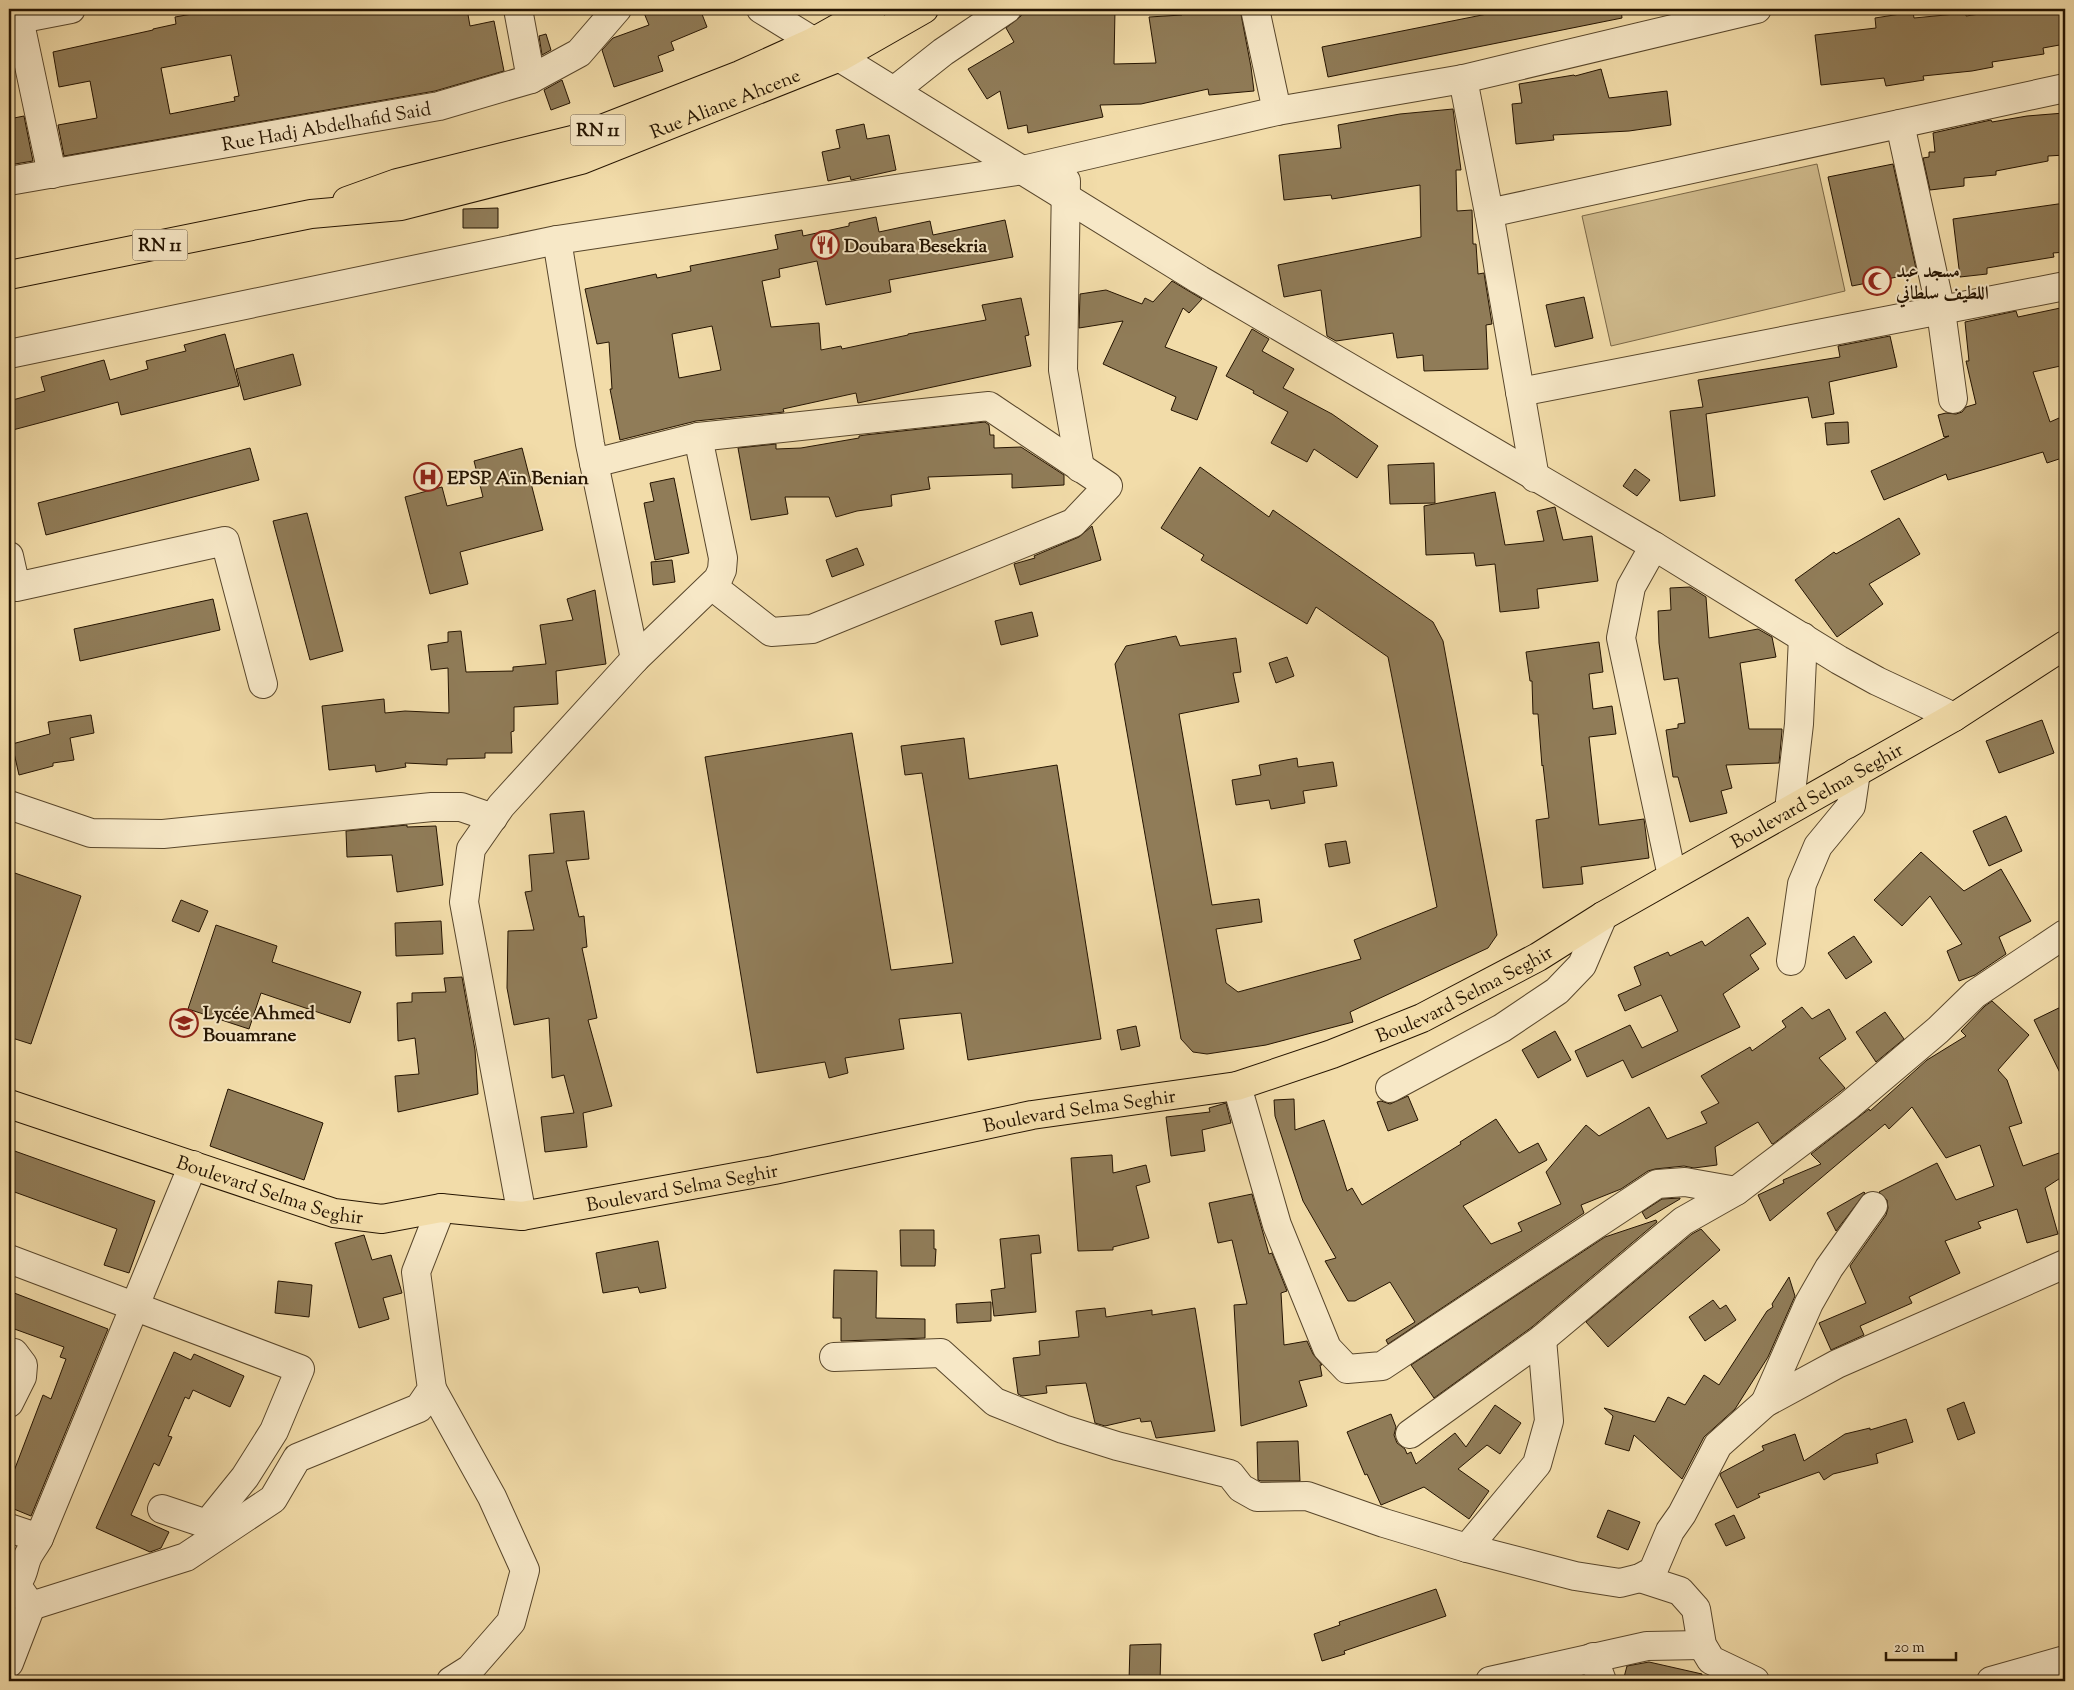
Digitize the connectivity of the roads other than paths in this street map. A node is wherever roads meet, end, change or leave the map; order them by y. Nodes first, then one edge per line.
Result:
1 (71, 9) edge
2 (518, 9) edge
3 (617, 9) edge
4 (761, 9) edge
5 (872, 9) edge
6 (924, 9) edge
7 (1006, 9) edge
8 (1255, 9) edge
9 (1757, 9) edge
10 (15, 16) edge
11 (1703, 16) edge
12 (813, 42) junction
13 (840, 57) junction
14 (532, 79) junction
15 (1463, 79) junction
16 (2065, 88) edge
17 (896, 90) junction
18 (1277, 111) junction
19 (1900, 124) junction
20 (1066, 160) junction
21 (1023, 170) junction
22 (52, 174) junction
23 (9, 181) edge
24 (1065, 196) junction
25 (1489, 213) junction
26 (311, 214) junction
27 (557, 240) junction
28 (9, 275) edge
29 (2065, 286) edge
30 (1941, 311) junction
31 (9, 354) edge
32 (1520, 392) junction
33 (1953, 399) dead end
34 (698, 437) junction
35 (594, 462) junction
36 (1080, 468) junction
37 (1534, 478) junction
38 (1654, 546) junction
39 (9, 556) edge
40 (712, 586) junction
41 (1803, 637) junction
42 (2065, 646) edge
43 (635, 659) junction
44 (263, 684) dead end
45 (1954, 717) junction
46 (1856, 772) junction
47 (9, 805) edge
48 (1789, 810) junction
49 (493, 818) junction
50 (1672, 876) junction
51 (1603, 916) junction
52 (2065, 934) edge
53 (1791, 961) dead end
54 (1237, 1086) junction
55 (1390, 1088) dead end
56 (9, 1104) edge
57 (193, 1165) junction
58 (1736, 1191) junction
59 (1873, 1206) dead end
60 (441, 1208) junction
61 (522, 1216) junction
62 (9, 1259) edge
63 (2065, 1264) edge
64 (136, 1307) junction
65 (1542, 1339) junction
66 (9, 1352) edge
67 (834, 1357) dead end
68 (432, 1389) junction
69 (9, 1403) edge
70 (1765, 1403) junction
71 (1410, 1434) dead end
72 (162, 1509) dead end
73 (9, 1528) edge
74 (39, 1538) junction
75 (1467, 1548) junction
76 (1640, 1578) junction
77 (12, 1584) edge
78 (31, 1606) junction
79 (1702, 1645) junction
80 (2065, 1660) edge
81 (9, 1663) edge
82 (1598, 1669) edge
83 (1503, 1680) edge
84 (451, 1681) edge
85 (1755, 1681) edge
86 (1991, 1681) edge

1 - 10 street
2 - 14 street
3 - 14 street, Rue Hadj Abdelhafid Said
4 - 12 street
5 - 12 main road, Rue Aliane Ahcene / RN 11
6 - 13 main road, Rue Aliane Ahcene / RN 11
7 - 17 street
8 - 18 street
9 - 11 street
10 - 22 street
11 - 15 street
12 - 13 street
12 - 26 main road, Rue Aliane Ahcene / RN 11
13 - 17 street
13 - 26 main road, Rue Aliane Ahcene / RN 11
14 - 22 street, Rue Hadj Abdelhafid Said
15 - 18 street
15 - 25 street
16 - 19 street
17 - 21 street
18 - 20 street
19 - 25 street
19 - 30 street
20 - 21 street
20 - 24 street
21 - 24 street
21 - 27 street
22 - 23 street, Rue Hadj Abdelhafid Said
24 - 36 street
24 - 37 street
25 - 32 street
26 - 28 main road, Rue Aliane Ahcene / RN 11
27 - 31 street
27 - 35 street
29 - 30 street
30 - 32 street
30 - 33 street
32 - 37 street
34 - 35 street
34 - 36 street
34 - 40 street
35 - 43 street
36 - 40 street
37 - 38 street
38 - 41 street
38 - 50 street
39 - 44 street
40 - 43 street
41 - 45 street
41 - 48 street
42 - 45 main road, Boulevard Selma Seghir
43 - 49 street
45 - 46 main road, Boulevard Selma Seghir
46 - 48 main road, Boulevard Selma Seghir
46 - 53 street
47 - 49 street
48 - 50 main road, Boulevard Selma Seghir
49 - 61 street
50 - 51 main road, Boulevard Selma Seghir
51 - 54 main road, Boulevard Selma Seghir
51 - 55 street
52 - 58 street
54 - 58 street
54 - 61 main road, Boulevard Selma Seghir
56 - 57 main road, Boulevard Selma Seghir
57 - 60 main road, Boulevard Selma Seghir
57 - 64 street
58 - 65 street
59 - 70 street
60 - 61 main road, Boulevard Selma Seghir
60 - 68 street
62 - 64 street
63 - 70 street
64 - 72 street
64 - 74 street
65 - 71 street
65 - 75 street
66 - 69 street
67 - 75 street
68 - 78 street
68 - 84 street
70 - 76 street
73 - 74 street
74 - 77 street
75 - 76 street
76 - 79 street
77 - 78 street
78 - 81 street
79 - 82 street
79 - 85 street
80 - 86 street
82 - 83 street

